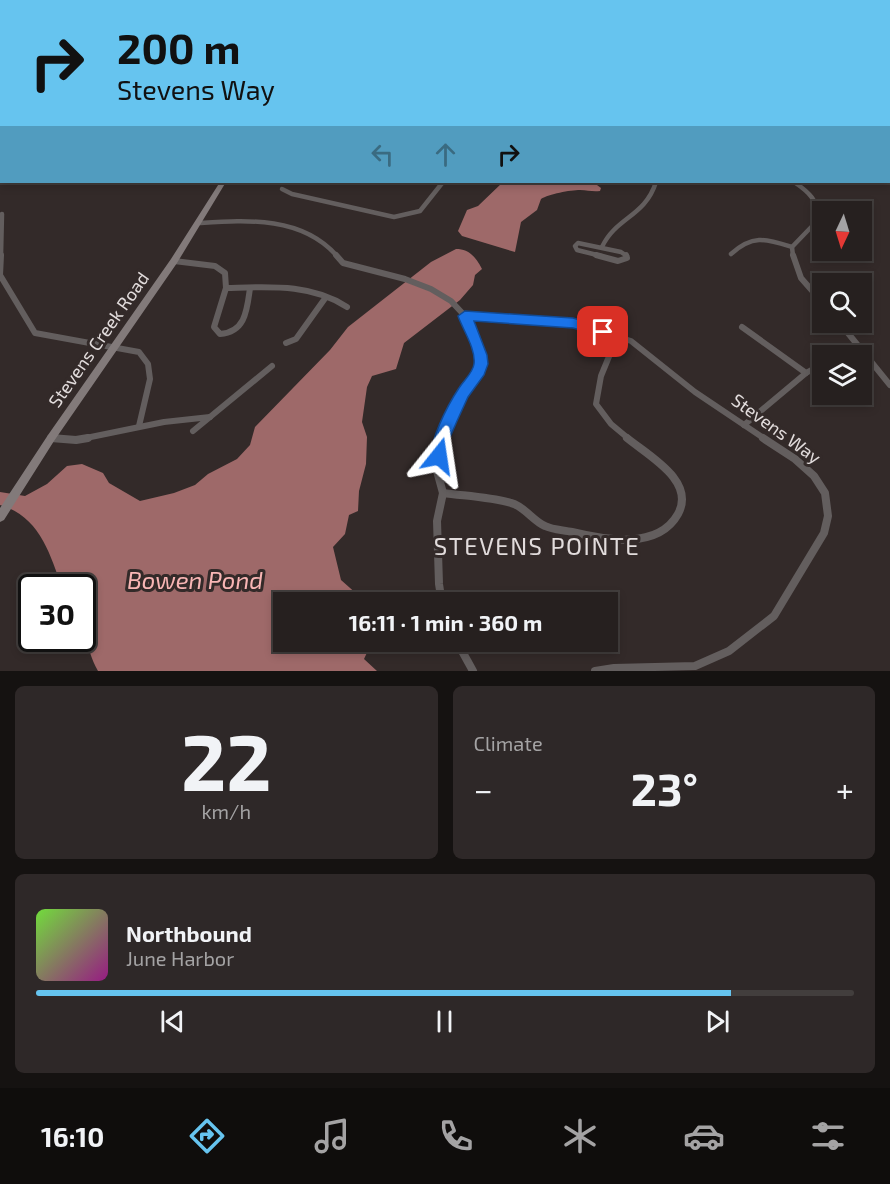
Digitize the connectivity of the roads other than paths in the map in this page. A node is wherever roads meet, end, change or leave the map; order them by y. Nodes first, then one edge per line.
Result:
1 (222, 183) edge
2 (443, 183) edge
3 (656, 183) edge
4 (795, 183) edge
5 (282, 189) dead end
6 (816, 201) edge
7 (2, 214) dead end
8 (199, 223) junction
9 (812, 226) edge
10 (602, 247) junction
11 (792, 247) junction
12 (731, 254) dead end
13 (174, 261) junction
14 (226, 288) junction
15 (250, 288) junction
16 (812, 291) edge
17 (326, 297) junction
18 (347, 307) dead end
19 (462, 313) junction
20 (742, 327) dead end
21 (847, 333) edge
22 (617, 336) junction
23 (286, 343) dead end
24 (856, 345) edge
25 (114, 348) junction
26 (872, 365) edge
27 (272, 366) dead end
28 (812, 370) edge
29 (806, 373) junction
30 (890, 386) edge
31 (210, 417) junction
32 (744, 425) junction
33 (140, 426) junction
34 (193, 431) dead end
35 (51, 438) junction
36 (443, 493) junction
37 (0, 517) edge
38 (440, 592) edge
39 (463, 652) edge
40 (473, 671) edge
41 (595, 671) edge

1 - 8 street, Stevens Creek Road
2 - 5 street
3 - 10 street
4 - 6 street
7 - 25 street
8 - 13 street, Stevens Creek Road
8 - 19 street
9 - 11 street
10 - 10 street
11 - 12 street
11 - 16 street
13 - 14 street
13 - 25 street, Stevens Creek Road
14 - 15 street
14 - 15 street
15 - 17 street
17 - 18 street
17 - 23 street
19 - 22 street, Stevens Way
19 - 36 street
20 - 29 street
21 - 24 street
22 - 32 street, Stevens Way
22 - 36 street
25 - 33 street
25 - 35 street, Stevens Creek Road
26 - 30 street
27 - 31 street
28 - 29 street
29 - 32 street
31 - 33 street
31 - 34 street
32 - 41 street, Stevens Way
33 - 35 street
35 - 37 street, Stevens Creek Road
36 - 38 street
39 - 40 street

